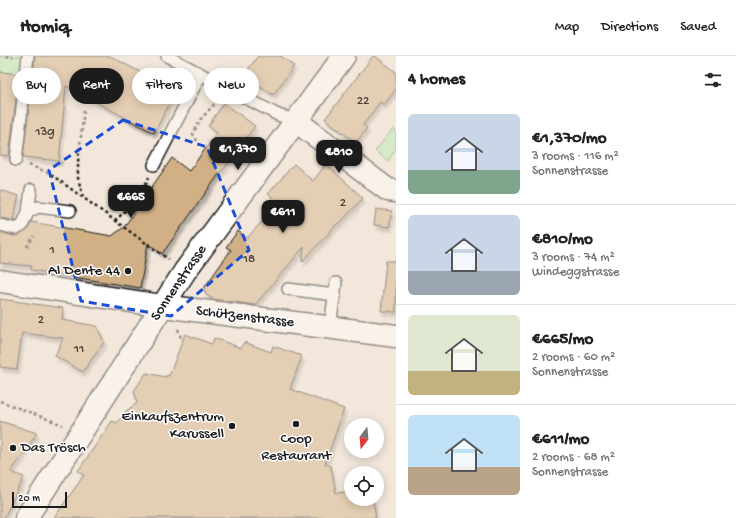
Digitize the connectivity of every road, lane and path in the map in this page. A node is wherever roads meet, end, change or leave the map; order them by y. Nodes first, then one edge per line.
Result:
1 (28, 56) edge
2 (167, 56) edge
3 (344, 56) edge
4 (201, 74) junction
5 (214, 104) edge
6 (84, 110) dead end
7 (296, 121) junction
8 (197, 141) dead end
9 (16, 160) joint
10 (154, 165) joint
11 (31, 190) dead end
12 (396, 191) edge
13 (83, 198) junction
14 (70, 211) dead end
15 (28, 212) junction
16 (115, 221) junction
17 (0, 225) edge
18 (170, 261) dead end
19 (0, 281) edge
20 (336, 283) dead end
21 (288, 289) dead end
22 (335, 295) junction
23 (163, 306) junction
24 (330, 327) junction
25 (396, 336) edge
26 (0, 401) edge
27 (82, 432) junction
28 (26, 518) edge

1 - 9 lane
2 - 4 lane
3 - 7 street, Sonnenstrasse
4 - 7 lane
4 - 10 lane
5 - 8 path
6 - 13 path
7 - 12 street
7 - 23 street, Sonnenstrasse
9 - 13 path
10 - 16 path
11 - 15 lane
13 - 16 path
14 - 15 lane
15 - 17 lane
16 - 18 path
19 - 23 street, Schützenstrasse
20 - 22 lane
21 - 22 lane
22 - 24 lane
23 - 24 street, Schützenstrasse
23 - 27 street, Sonnenstrasse
24 - 25 street, Schützenstrasse
26 - 27 path
27 - 28 street, Sonnenstrasse

